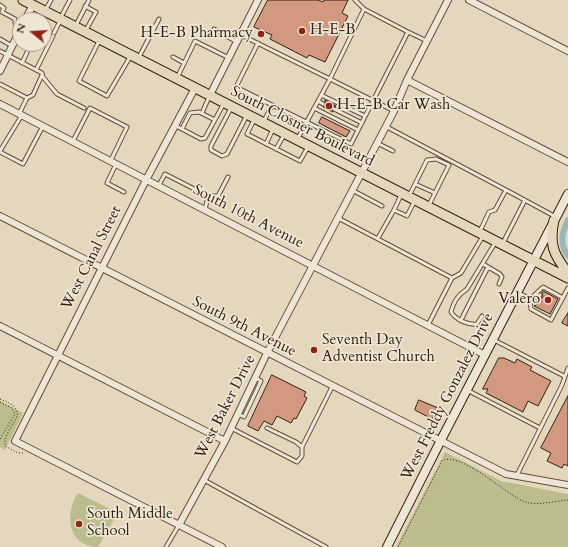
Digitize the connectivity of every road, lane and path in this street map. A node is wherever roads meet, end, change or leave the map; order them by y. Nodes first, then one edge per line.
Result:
1 (2, 0) edge
2 (24, 0) edge
3 (51, 0) edge
4 (70, 0) edge
5 (89, 0) edge
6 (355, 0) edge
7 (448, 0) edge
8 (469, 0) edge
9 (256, 1) edge
10 (0, 5) edge
11 (32, 5) junction
12 (85, 6) junction
13 (364, 9) junction
14 (29, 12) edge
15 (44, 12) edge
16 (46, 12) edge
17 (52, 16) edge
18 (12, 17) edge
19 (60, 19) junction
20 (160, 19) dead end
21 (75, 26) junction
22 (214, 29) dead end
23 (86, 32) junction
24 (408, 32) junction
25 (241, 35) junction
26 (0, 39) edge
27 (100, 39) junction
28 (427, 41) junction
29 (237, 42) junction
30 (258, 43) junction
31 (12, 46) joint
32 (568, 51) edge
33 (0, 52) edge
34 (27, 52) edge
35 (8, 55) junction
36 (135, 57) junction
37 (173, 57) dead end
38 (229, 58) junction
39 (22, 63) junction
40 (184, 63) junction
41 (36, 70) junction
42 (0, 71) edge
43 (42, 75) junction
44 (177, 78) junction
45 (330, 79) junction
46 (407, 80) junction
47 (0, 84) edge
48 (195, 88) junction
49 (210, 95) junction
50 (321, 95) junction
51 (28, 98) junction
52 (318, 101) junction
53 (373, 101) junction
54 (0, 104) edge
55 (228, 104) junction
56 (323, 104) dead end
57 (272, 105) junction
58 (84, 108) dead end
59 (314, 108) junction
60 (334, 109) dead end
61 (184, 110) junction
62 (394, 111) junction
63 (190, 113) junction
64 (202, 113) junction
65 (21, 114) junction
66 (330, 115) junction
67 (365, 116) junction
68 (255, 118) junction
69 (328, 119) dead end
70 (338, 119) junction
71 (215, 120) junction
72 (307, 122) junction
73 (346, 123) junction
74 (362, 123) junction
75 (336, 124) dead end
76 (43, 126) junction
77 (324, 126) dead end
78 (385, 126) junction
79 (179, 128) junction
80 (274, 128) junction
81 (343, 128) dead end
82 (322, 130) junction
83 (332, 130) dead end
84 (358, 130) junction
85 (284, 133) junction
86 (330, 134) junction
87 (340, 134) dead end
88 (338, 138) junction
89 (297, 140) junction
90 (73, 141) junction
91 (376, 143) junction
92 (266, 144) junction
93 (308, 146) junction
94 (276, 149) junction
95 (393, 151) dead end
96 (0, 152) edge
97 (114, 162) junction
98 (568, 162) edge
99 (361, 172) junction
100 (228, 177) dead end
101 (146, 180) junction
102 (415, 184) junction
103 (158, 186) junction
104 (352, 190) junction
105 (506, 190) junction
106 (124, 192) dead end
107 (435, 193) junction
108 (568, 194) edge
109 (208, 196) junction
110 (408, 197) junction
111 (525, 200) junction
112 (382, 206) dead end
113 (428, 206) junction
114 (205, 210) junction
115 (394, 210) junction
116 (0, 216) edge
117 (338, 218) junction
118 (555, 218) junction
119 (481, 234) junction
120 (378, 238) junction
121 (499, 243) junction
122 (534, 260) junction
123 (483, 264) junction
124 (314, 265) junction
125 (488, 267) junction
126 (101, 269) junction
127 (568, 273) edge
128 (452, 278) junction
129 (568, 278) edge
130 (498, 284) dead end
131 (568, 288) edge
132 (517, 292) junction
133 (540, 295) dead end
134 (563, 298) junction
135 (530, 299) junction
136 (536, 302) dead end
137 (482, 316) dead end
138 (461, 320) junction
139 (428, 325) junction
140 (0, 326) edge
141 (493, 340) junction
142 (268, 354) junction
143 (58, 355) junction
144 (485, 355) junction
145 (568, 368) edge
146 (563, 377) junction
147 (568, 380) edge
148 (332, 387) junction
149 (467, 389) junction
150 (0, 402) edge
151 (231, 428) junction
152 (267, 428) dead end
153 (540, 428) junction
154 (0, 439) edge
155 (5, 441) dead end
156 (225, 441) junction
157 (440, 442) junction
158 (302, 447) junction
159 (516, 477) junction
160 (204, 480) junction
161 (568, 485) edge
162 (568, 500) edge
163 (179, 525) junction
164 (166, 546) edge
165 (172, 547) edge
166 (222, 547) edge
167 (326, 547) edge
168 (387, 547) edge
169 (398, 547) edge

1 - 10 lane
2 - 11 main road, South Closner Boulevard
3 - 16 lane
4 - 19 lane
5 - 12 lane
6 - 13 lane
7 - 28 street, West Baker Drive
8 - 32 street
9 - 25 street
10 - 18 lane
11 - 14 street
11 - 15 main road, South Closner Boulevard
12 - 21 lane
12 - 23 lane
13 - 24 lane
13 - 45 lane
17 - 19 main road, South Closner Boulevard
19 - 21 main road, South Closner Boulevard
19 - 41 lane
20 - 36 lane
21 - 23 main road, South Closner Boulevard
22 - 29 lane
23 - 27 main road, South Closner Boulevard
24 - 28 lane
24 - 53 lane
25 - 29 street
25 - 30 lane
26 - 31 lane
27 - 36 main road, South Closner Boulevard
27 - 36 lane
28 - 46 street, West Baker Drive
29 - 38 street
30 - 45 lane
30 - 57 lane
31 - 35 street
33 - 35 lane
34 - 39 lane
35 - 39 lane
35 - 42 street
36 - 44 main road, South Closner Boulevard
37 - 40 lane
38 - 40 lane
38 - 49 street
39 - 41 lane
40 - 44 lane
41 - 43 lane
43 - 51 lane
43 - 58 lane
44 - 48 main road, South Closner Boulevard
45 - 50 lane
45 - 53 lane
46 - 62 street, West Baker Drive
46 - 98 street
47 - 51 lane
48 - 49 main road, South Closner Boulevard
48 - 61 street, West Canal Street
49 - 55 main road, South Closner Boulevard
49 - 64 lane
50 - 52 lane
50 - 67 lane
51 - 65 lane
52 - 56 lane
52 - 59 lane
53 - 62 lane
53 - 67 lane
54 - 65 street, South 10th Avenue
55 - 68 main road, South Closner Boulevard
55 - 68 lane
55 - 71 lane
57 - 68 lane
57 - 72 lane
59 - 66 lane
59 - 72 lane
60 - 74 lane
61 - 63 lane
61 - 79 street, West Canal Street
62 - 78 street, West Baker Drive
63 - 64 lane
63 - 79 lane
64 - 71 lane
65 - 76 street, South 10th Avenue
65 - 96 lane
66 - 69 lane
66 - 70 lane
67 - 74 lane
68 - 80 main road, South Closner Boulevard
68 - 92 lane
70 - 73 lane
70 - 75 lane
71 - 79 lane
72 - 82 lane
72 - 89 lane
73 - 81 lane
73 - 84 lane
74 - 84 lane
76 - 90 street, South 10th Avenue
76 - 96 lane
77 - 82 lane
78 - 91 street, West Baker Drive
78 - 105 lane
79 - 101 street, West Canal Street
80 - 85 main road, South Closner Boulevard
80 - 92 lane
82 - 86 lane
83 - 86 lane
84 - 88 lane
85 - 89 main road, South Closner Boulevard
85 - 94 lane
86 - 88 lane
87 - 88 lane
89 - 93 main road, South Closner Boulevard
90 - 97 street, South 10th Avenue
90 - 97 lane
91 - 95 lane
91 - 99 street, West Baker Drive
92 - 94 lane
93 - 94 lane
93 - 99 main road, South Closner Boulevard
97 - 101 street, South 10th Avenue
97 - 106 lane
99 - 104 street, West Baker Drive
99 - 110 main road, South Closner Boulevard
100 - 109 lane
101 - 103 street, South 10th Avenue
101 - 126 street, West Canal Street
102 - 107 lane
102 - 107 lane
102 - 110 lane
103 - 109 lane
103 - 114 street, South 10th Avenue
104 - 112 lane
104 - 117 street, West Baker Drive
105 - 111 lane
105 - 119 lane
107 - 113 lane
108 - 118 main road, West Freddy Gonzalez Drive
109 - 114 lane
110 - 113 main road, South Closner Boulevard
110 - 115 lane
110 - 115 lane
111 - 118 lane
111 - 121 lane
113 - 119 main road, South Closner Boulevard
114 - 124 street, South 10th Avenue
115 - 120 lane
116 - 126 street, South 9th Avenue
117 - 120 lane
117 - 124 street, West Baker Drive
118 - 122 main road, West Freddy Gonzalez Drive
118 - 127 main road
119 - 121 main road, South Closner Boulevard
119 - 128 lane
120 - 128 lane
121 - 122 main road, South Closner Boulevard
121 - 123 lane
122 - 129 main road, South Closner Boulevard
122 - 132 main road, West Freddy Gonzalez Drive
123 - 125 lane
123 - 138 lane
124 - 139 street, South 10th Avenue
124 - 142 street, West Baker Drive
125 - 130 lane
125 - 138 lane
126 - 142 street, South 9th Avenue
126 - 143 street, West Canal Street
128 - 139 lane
131 - 134 lane
132 - 135 lane
132 - 141 main road, West Freddy Gonzalez Drive
133 - 135 lane
134 - 135 lane
134 - 135 lane
135 - 136 lane
137 - 138 lane
139 - 144 street, South 10th Avenue
140 - 143 street
141 - 144 main road, West Freddy Gonzalez Drive
141 - 146 lane
142 - 148 street, South 9th Avenue
142 - 151 street, West Baker Drive
143 - 156 street
143 - 163 street, West Canal Street
144 - 149 main road, West Freddy Gonzalez Drive
145 - 146 lane
146 - 147 lane
146 - 153 lane
148 - 157 street, South 9th Avenue
148 - 158 lane
149 - 153 lane
149 - 157 main road, West Freddy Gonzalez Drive
150 - 154 path
151 - 156 street, West Baker Drive
151 - 158 lane
152 - 158 lane
153 - 159 lane
154 - 155 path
156 - 160 street, West Baker Drive
157 - 159 street, South 9th Avenue
157 - 168 main road, West Freddy Gonzalez Drive
159 - 161 street, South 9th Avenue
160 - 163 street, West Baker Drive
160 - 167 lane
162 - 169 path
163 - 164 lane
163 - 166 street
164 - 165 lane

